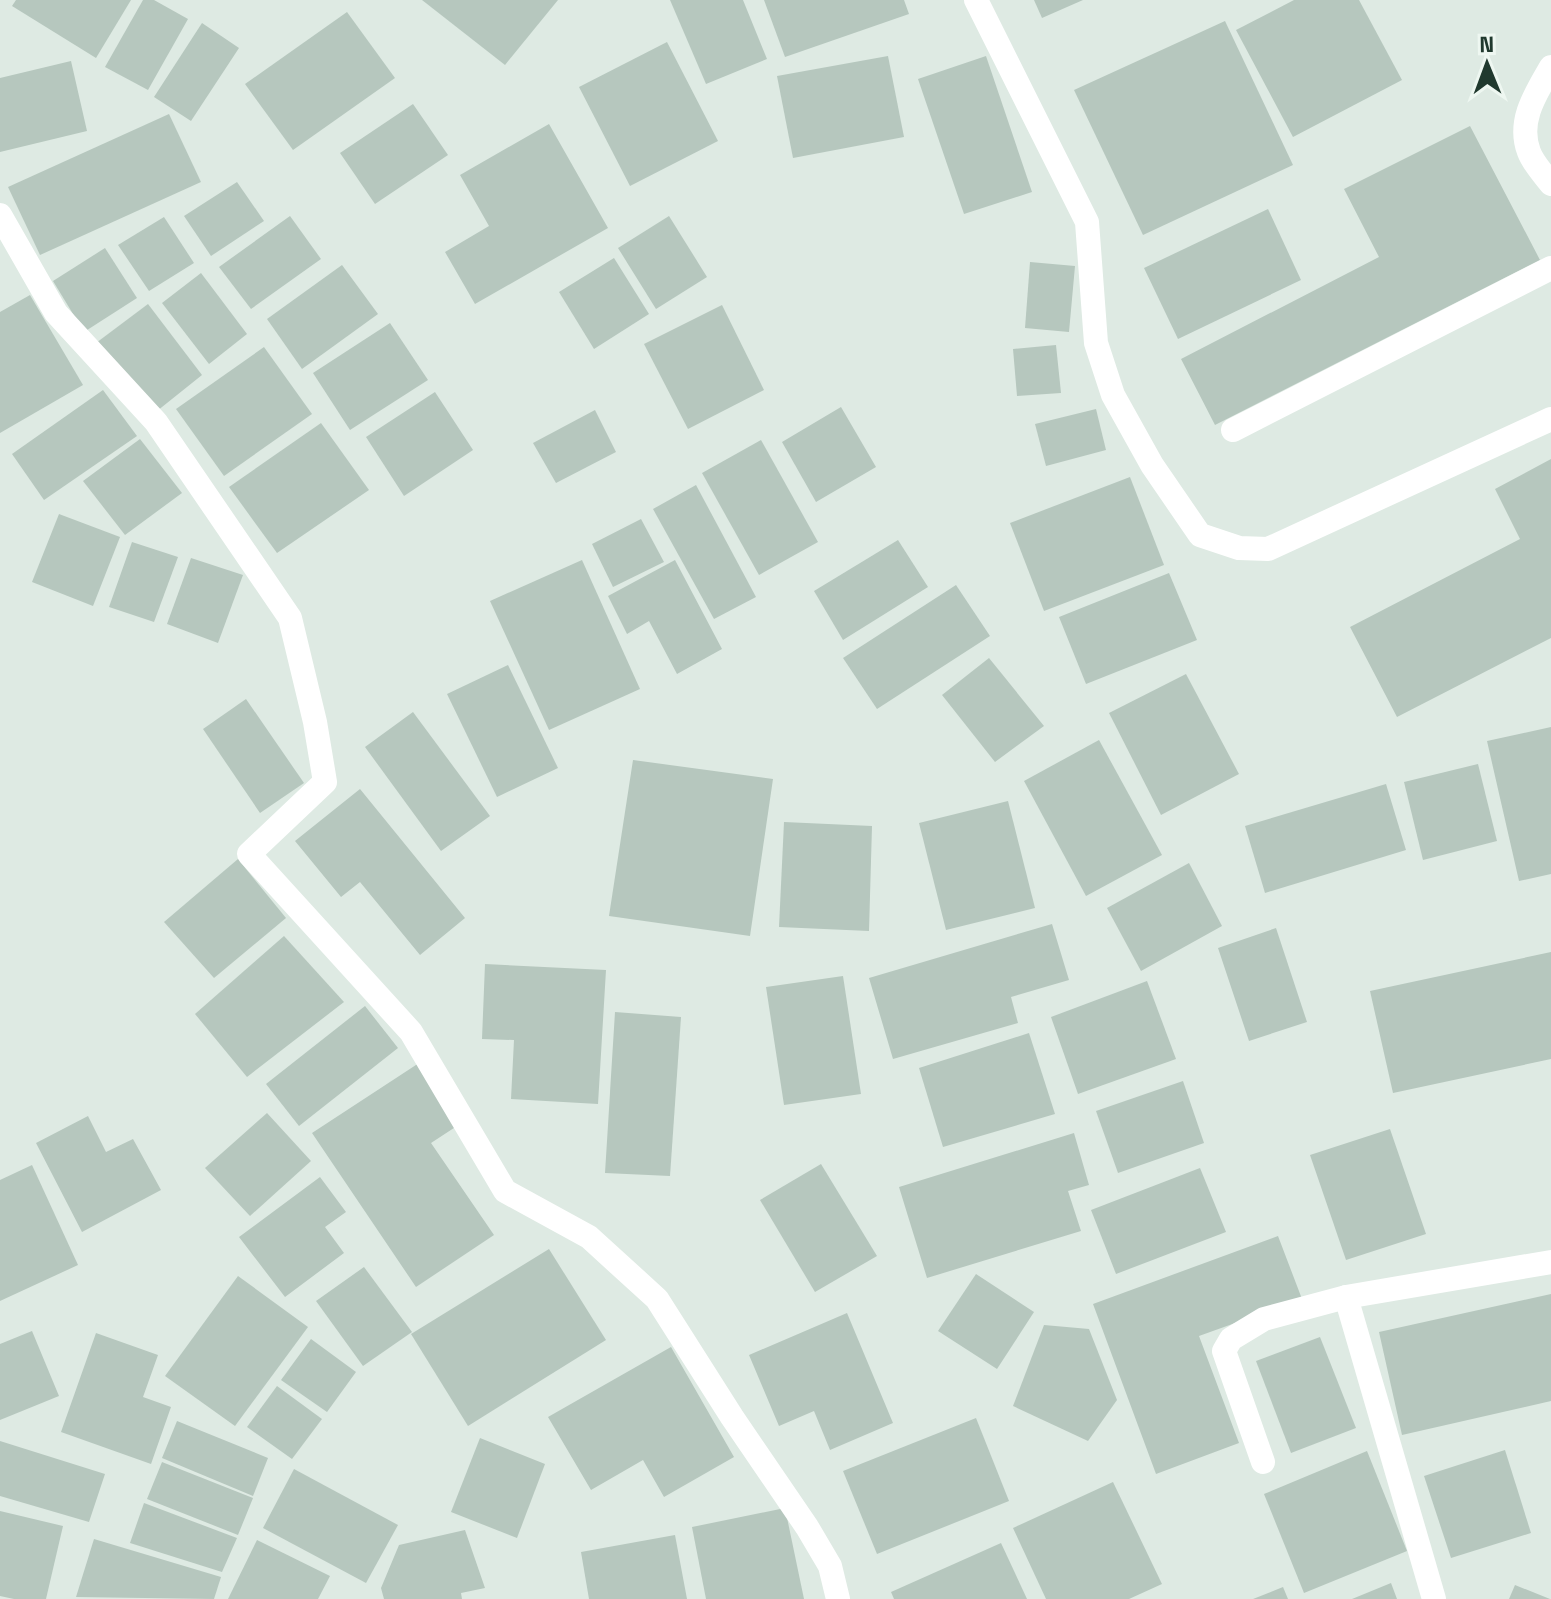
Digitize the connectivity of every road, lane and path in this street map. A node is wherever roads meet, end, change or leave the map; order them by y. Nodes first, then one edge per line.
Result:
1 (976, 0) edge
2 (1551, 67) edge
3 (1551, 184) edge
4 (0, 215) edge
5 (1551, 268) edge
6 (1551, 419) edge
7 (1233, 430) dead end
8 (1551, 1262) edge
9 (1346, 1297) junction
10 (1263, 1462) dead end
11 (838, 1599) edge
12 (1434, 1599) edge

1 - 6 street
2 - 3 street
4 - 11 street
5 - 7 street
8 - 9 street
9 - 10 street
9 - 12 street

